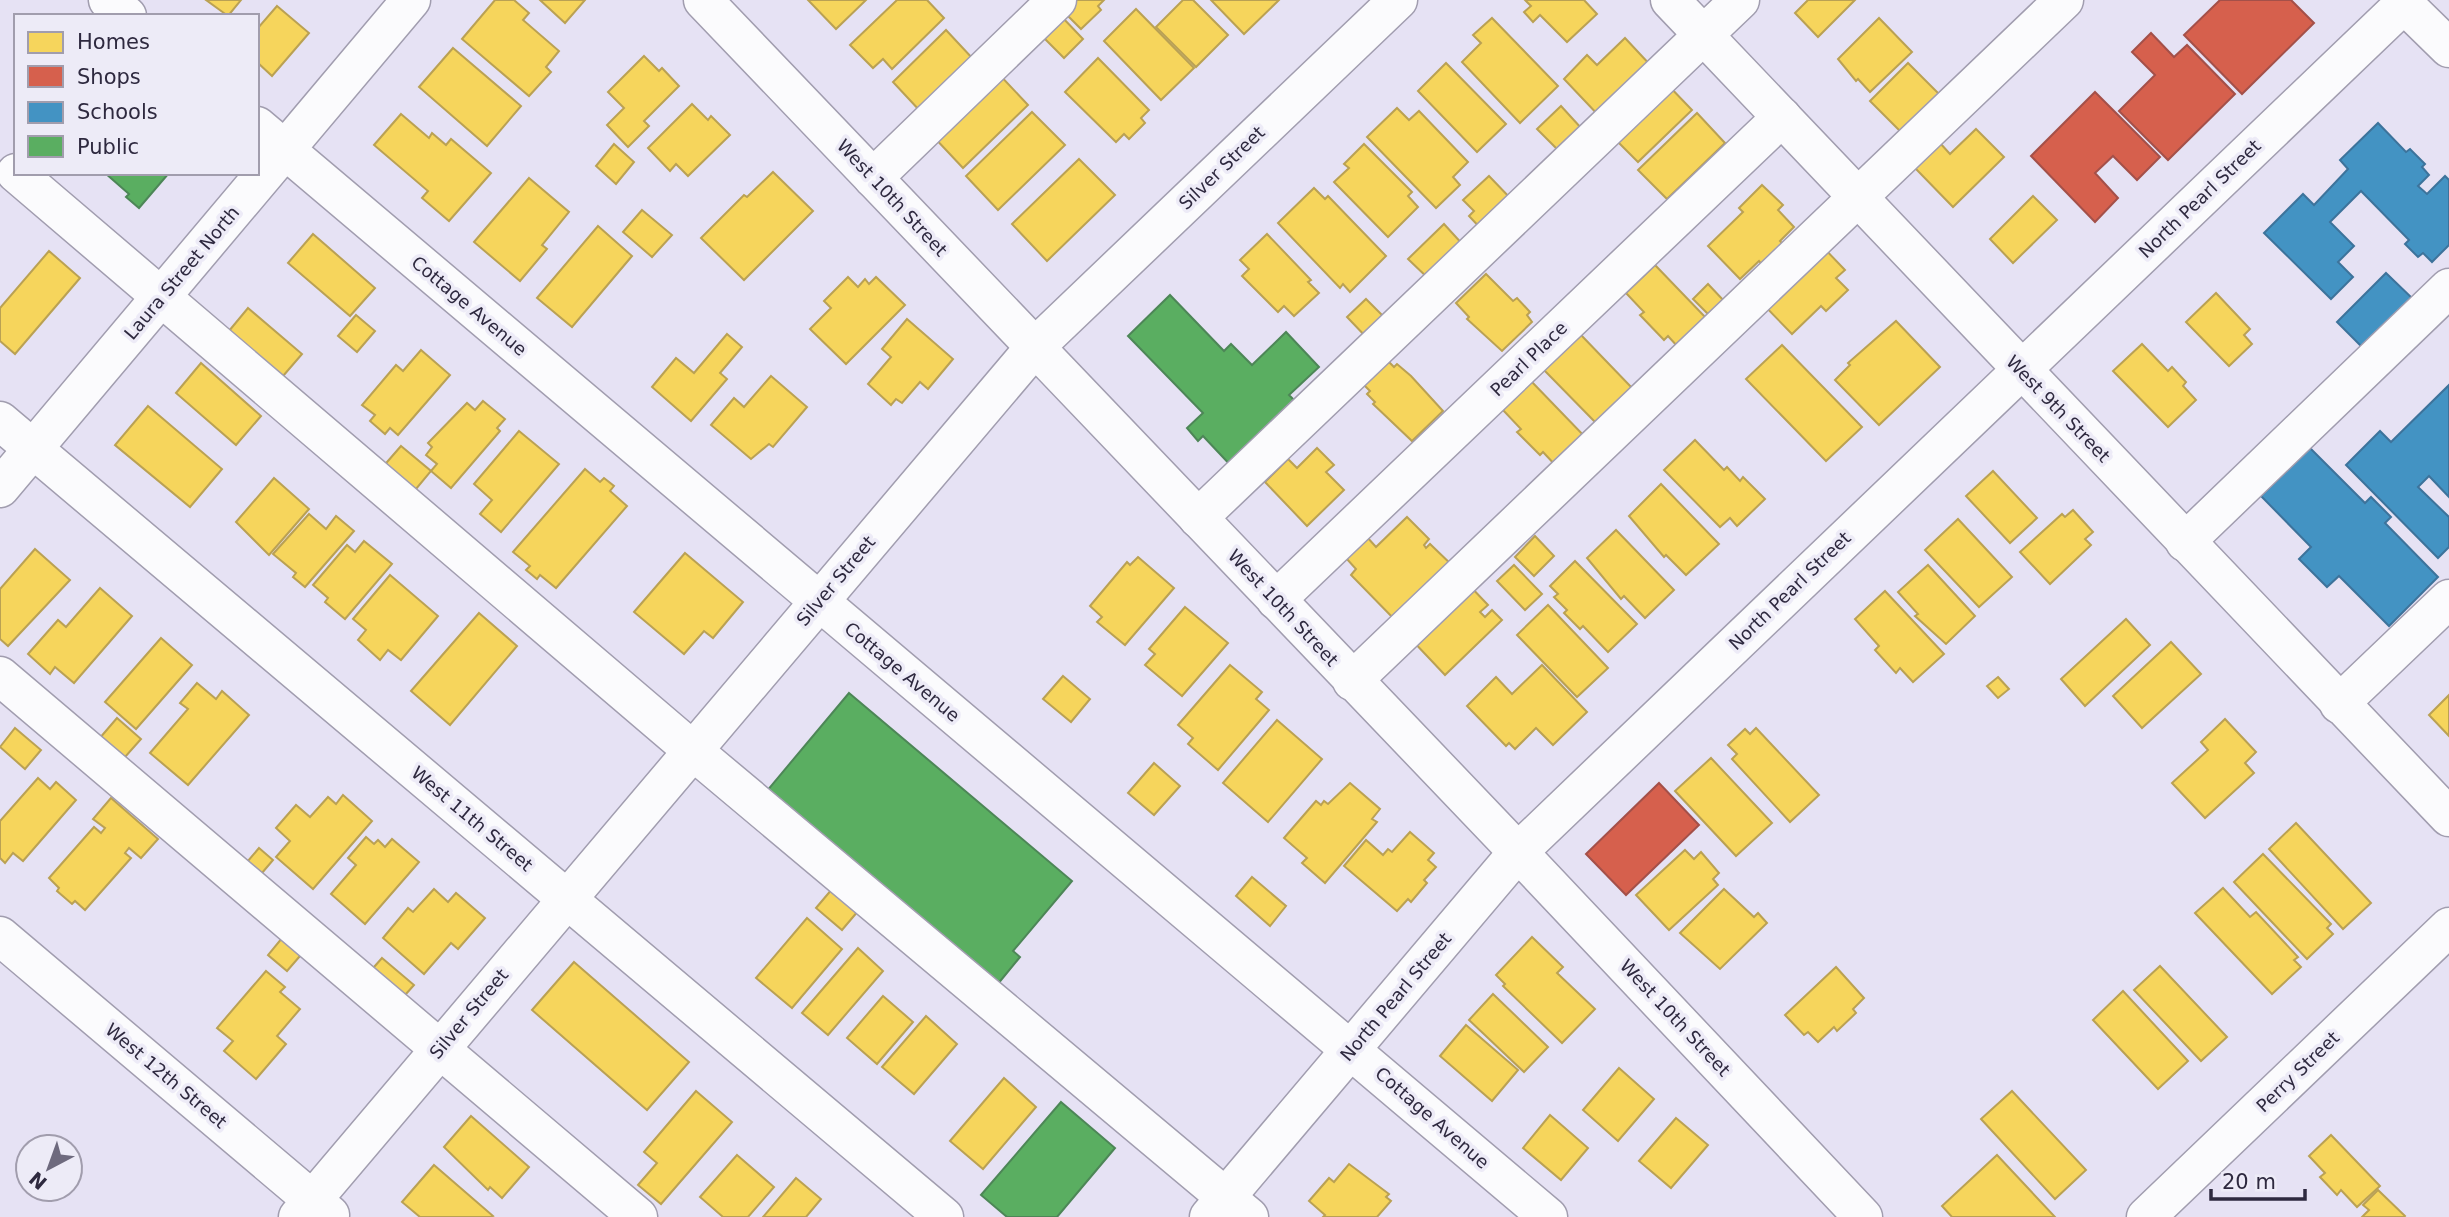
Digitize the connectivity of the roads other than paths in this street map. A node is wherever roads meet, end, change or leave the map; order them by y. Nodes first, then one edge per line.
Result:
1 (108, 0) edge
2 (411, 0) edge
3 (1057, 0) edge
4 (1398, 0) edge
5 (1670, 0) edge
6 (1740, 0) edge
7 (2064, 0) edge
8 (2406, 2) edge
9 (723, 7) edge
10 (125, 14) edge
11 (1703, 34) junction
12 (2449, 48) edge
13 (1782, 117) junction
14 (271, 138) edge
15 (259, 155) edge
16 (0, 159) edge
17 (14, 171) edge
18 (18, 175) edge
19 (245, 175) edge
20 (873, 178) junction
21 (1857, 196) junction
22 (2449, 288) edge
23 (160, 298) junction
24 (1034, 347) junction
25 (2021, 370) junction
26 (0, 421) edge
27 (33, 449) junction
28 (0, 488) edge
29 (1198, 518) junction
30 (2185, 542) junction
31 (2449, 599) edge
32 (1276, 600) junction
33 (819, 601) junction
34 (0, 676) edge
35 (1352, 681) junction
36 (2339, 704) junction
37 (692, 750) junction
38 (2449, 817) edge
39 (1518, 852) junction
40 (566, 898) junction
41 (2449, 927) edge
42 (0, 936) edge
43 (440, 1049) junction
44 (1352, 1049) junction
45 (1228, 1210) edge
46 (314, 1211) edge
47 (638, 1217) edge
48 (944, 1217) edge
49 (1548, 1217) edge
50 (1863, 1217) edge
51 (2146, 1217) edge

1 - 10 street
2 - 14 street, Laura Street North
3 - 20 street
4 - 24 street, Silver Street
5 - 11 street, West 9th Street
6 - 11 street
7 - 21 street
8 - 12 street
8 - 25 street, North Pearl Street
9 - 20 street, West 10th Street
11 - 13 street, West 9th Street
11 - 29 street
13 - 21 street, West 9th Street
13 - 32 street, Pearl Place
14 - 15 street, Laura Street North
14 - 33 street, Cottage Avenue
16 - 17 street
18 - 23 street
19 - 23 street, Laura Street North
20 - 24 street, West 10th Street
21 - 25 street, West 9th Street
21 - 35 street
22 - 30 street
23 - 27 street, Laura Street North
23 - 37 street
24 - 29 street, West 10th Street
24 - 33 street, Silver Street
25 - 30 street, West 9th Street
25 - 39 street, North Pearl Street
26 - 27 street, West 11th Street
27 - 28 street, Laura Street North
27 - 40 street, West 11th Street
29 - 32 street, West 10th Street
30 - 36 street, West 9th Street
31 - 36 street
32 - 35 street, West 10th Street
33 - 37 street, Silver Street
33 - 44 street, Cottage Avenue
34 - 43 street
35 - 39 street, West 10th Street
36 - 38 street, West 9th Street
37 - 40 street, Silver Street
37 - 45 street
39 - 44 street, North Pearl Street
39 - 50 street, West 10th Street
40 - 43 street, Silver Street
40 - 48 street, West 11th Street
41 - 51 street, Perry Street
42 - 46 street, West 12th Street
43 - 46 street, Silver Street
43 - 47 street
44 - 45 street, North Pearl Street
44 - 49 street, Cottage Avenue

